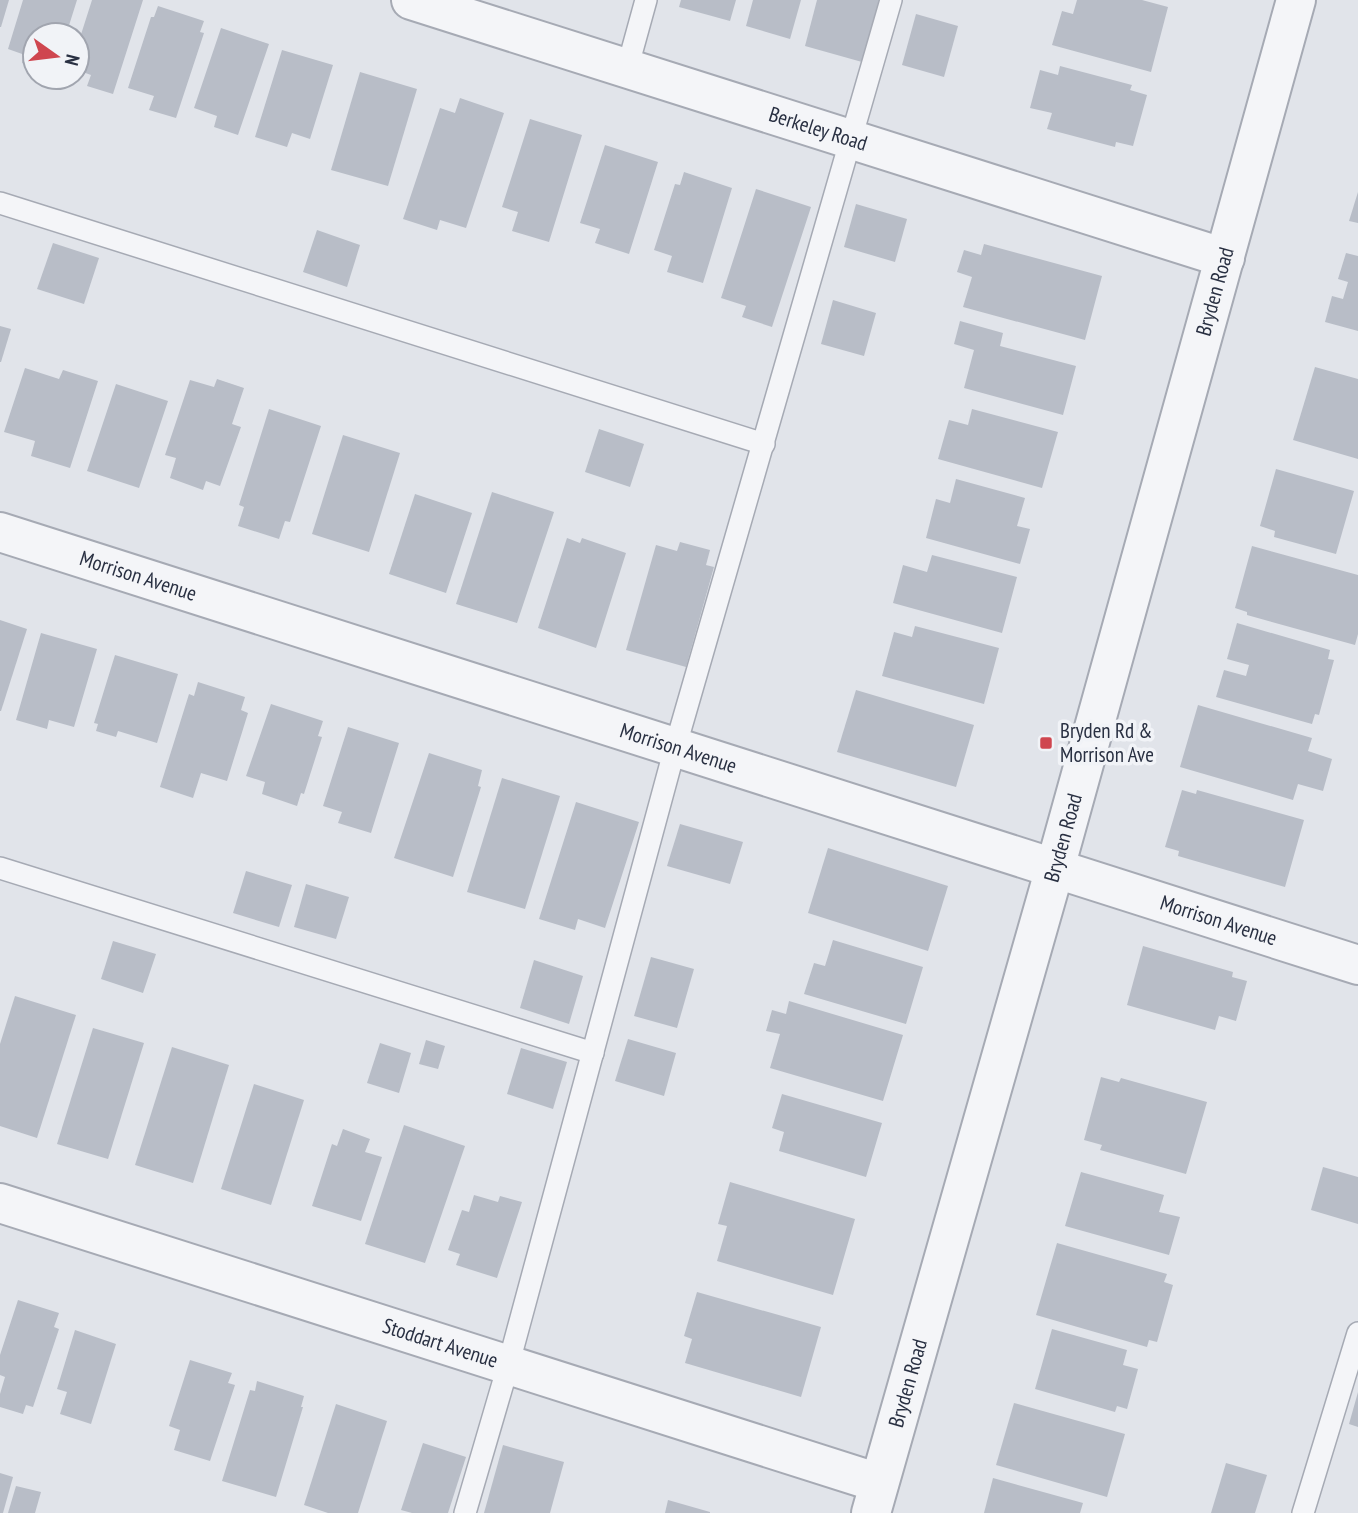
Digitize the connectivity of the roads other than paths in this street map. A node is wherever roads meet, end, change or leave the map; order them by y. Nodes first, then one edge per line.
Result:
1 (411, 0) edge
2 (646, 0) edge
3 (891, 0) edge
4 (1296, 0) edge
5 (627, 69) junction
6 (852, 140) junction
7 (0, 204) edge
8 (1225, 258) junction
9 (764, 444) junction
10 (0, 532) edge
11 (675, 748) junction
12 (0, 868) edge
13 (1055, 868) junction
14 (1358, 965) edge
15 (593, 1053) junction
16 (0, 1203) edge
17 (1358, 1333) edge
18 (508, 1366) junction
19 (875, 1498) edge
20 (465, 1513) edge
21 (1303, 1513) edge

1 - 5 street, Berkeley Road
2 - 5 lane
3 - 6 lane
4 - 8 street, Bryden Road
5 - 6 street, Berkeley Road
6 - 8 street, Berkeley Road
6 - 9 lane
7 - 9 lane
8 - 13 street, Bryden Road
9 - 11 lane
10 - 11 street, Morrison Avenue
11 - 13 street, Morrison Avenue
11 - 15 lane
12 - 15 lane
13 - 14 street, Morrison Avenue
13 - 19 street, Bryden Road
15 - 18 lane
16 - 18 street, Stoddart Avenue
17 - 21 lane
18 - 19 street, Stoddart Avenue
18 - 20 lane

